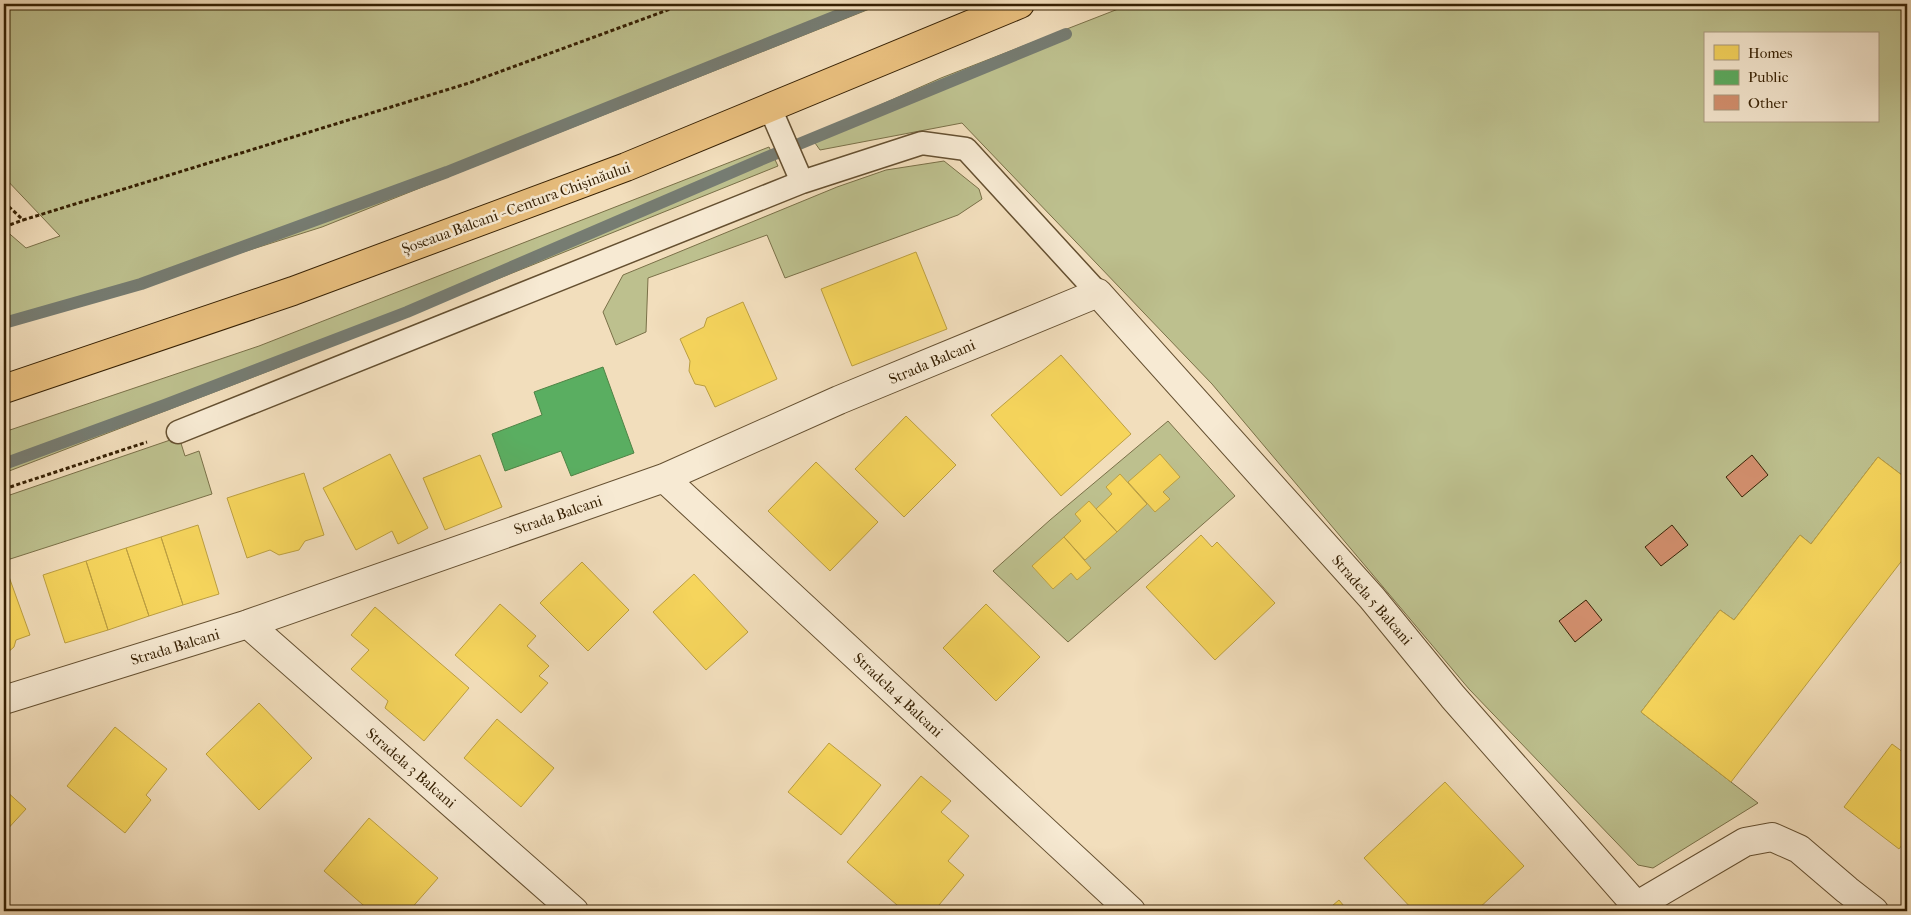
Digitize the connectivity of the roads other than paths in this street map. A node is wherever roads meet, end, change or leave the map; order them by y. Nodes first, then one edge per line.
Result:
1 (1020, 4) edge
2 (770, 108) junction
3 (798, 173) junction
4 (1098, 293) junction
5 (4, 389) edge
6 (178, 432) road end
7 (664, 478) junction
8 (248, 624) junction
9 (4, 700) edge
10 (1638, 908) edge
11 (574, 911) edge
12 (1131, 911) edge
13 (1874, 911) edge

1 - 2 highway, Șoseaua Balcani - Centura Chișinăului
2 - 3 lane
2 - 5 highway, Șoseaua Balcani - Centura Chișinăului
3 - 4 lane
3 - 6 lane
4 - 7 street, Strada Balcani
4 - 10 street, Stradela 5 Balcani
7 - 8 street, Strada Balcani
7 - 12 street, Stradela 4 Balcani
8 - 9 street, Strada Balcani
8 - 11 street, Stradela 3 Balcani
10 - 13 street

